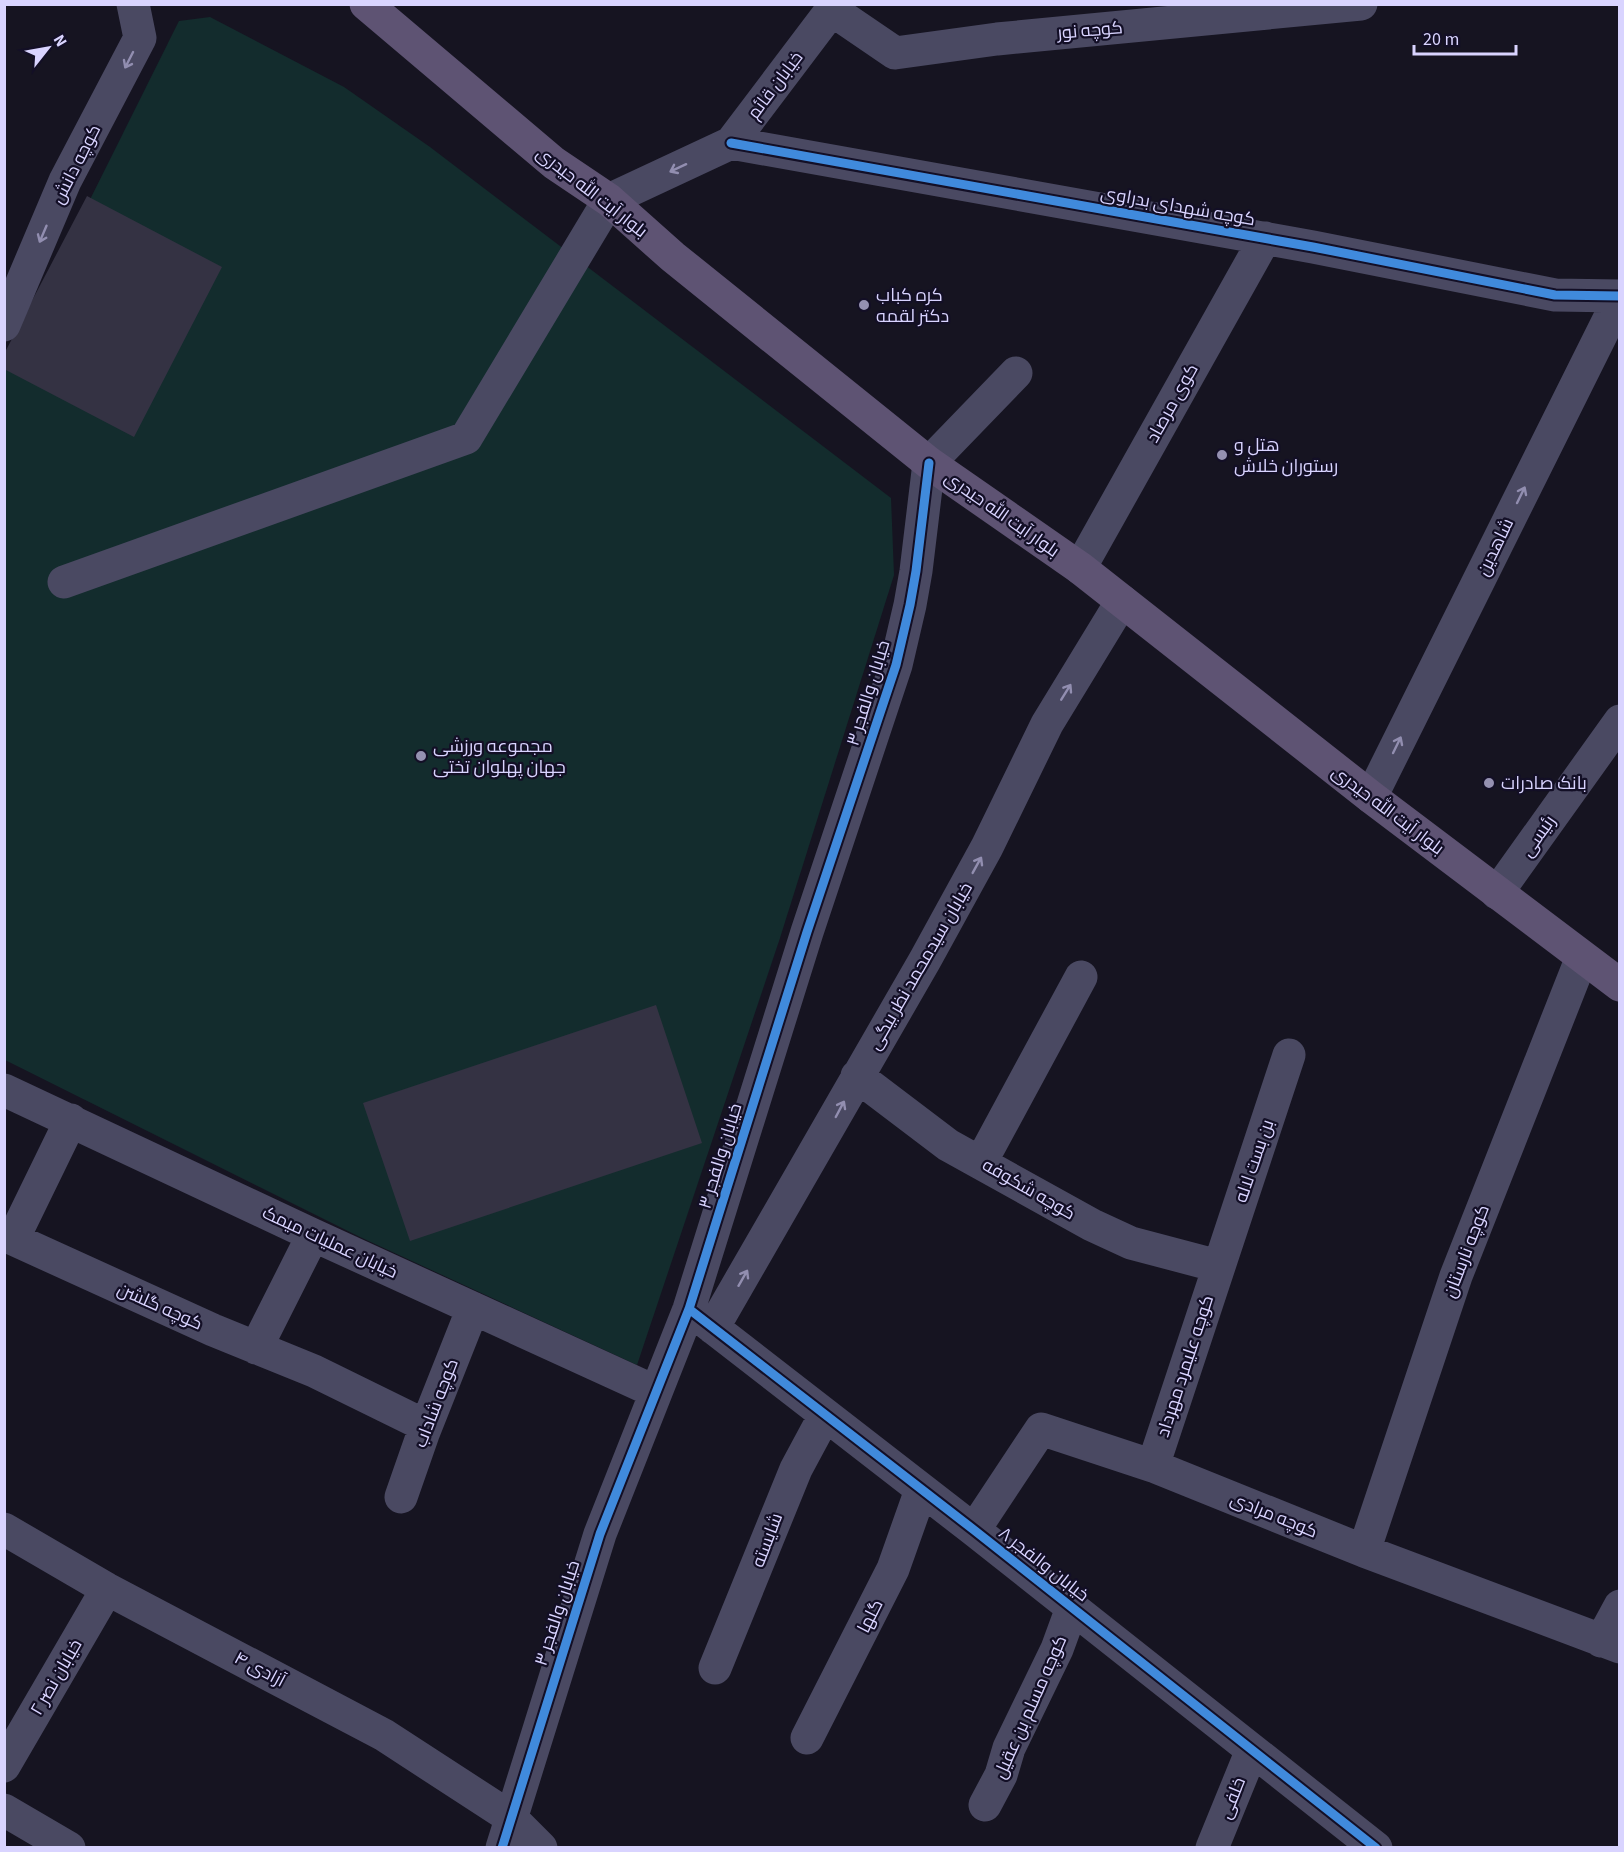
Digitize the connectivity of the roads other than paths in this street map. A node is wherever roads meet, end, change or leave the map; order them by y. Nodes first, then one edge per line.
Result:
1 (133, 4) edge
2 (1361, 4) edge
3 (365, 5) edge
4 (834, 7) edge
5 (731, 143) junction
6 (609, 200) junction
7 (1264, 238) junction
8 (1620, 296) edge
9 (4, 325) edge
10 (1016, 373) dead end
11 (929, 463) junction
12 (1080, 568) junction
13 (64, 582) dead end
14 (1122, 601) junction
15 (1620, 721) edge
16 (1371, 797) junction
17 (1497, 893) junction
18 (1582, 957) junction
19 (1081, 977) dead end
20 (1620, 985) edge
21 (1289, 1055) dead end
22 (857, 1076) junction
23 (4, 1090) edge
24 (71, 1120) junction
25 (981, 1162) junction
26 (313, 1235) junction
27 (1218, 1266) junction
28 (473, 1308) junction
29 (701, 1319) junction
30 (256, 1348) junction
31 (656, 1392) junction
32 (825, 1415) junction
33 (426, 1426) junction
34 (1153, 1466) junction
35 (921, 1490) junction
36 (401, 1497) dead end
37 (4, 1529) edge
38 (974, 1530) junction
39 (1364, 1551) junction
40 (107, 1589) junction
41 (1620, 1606) edge
42 (1072, 1608) junction
43 (1610, 1644) edge
44 (715, 1668) dead end
45 (807, 1738) dead end
46 (1252, 1750) junction
47 (4, 1766) edge
48 (985, 1805) dead end
49 (4, 1810) edge
50 (506, 1832) edge
51 (69, 1848) edge
52 (541, 1848) edge
53 (1212, 1848) edge
54 (1376, 1848) edge

1 -> 9 street, کوچه دانش
2 - 4 street, کوچه نور
3 - 6 main road, بلوار آیت الله حیدری
4 - 5 street, خیابان قائم
5 -> 6 street, خیابان قائم
5 - 7 street, کوچه شهدای بدراوی
6 - 11 main road, بلوار آیت الله حیدری
6 - 13 street
7 - 8 street, کوچه شهدای بدراوی
7 - 12 street, کوی مرصاد
16 -> 8 street, شاهدین
10 - 11 street
11 - 12 main road, بلوار آیت الله حیدری
11 - 29 street, خیابان والفجر ۳
12 - 14 main road, بلوار آیت الله حیدری
14 - 16 main road, بلوار آیت الله حیدری
22 -> 14 street, خیابان سیدمحمد نظر بیگی
15 - 17 street, رئیسی
16 - 17 main road, بلوار آیت الله حیدری
17 - 18 main road, بلوار آیت الله حیدری
18 - 20 main road, بلوار آیت الله حیدری
18 - 39 street, کوچه نارستان
19 - 25 street
21 - 27 street, بن بست لاله
22 - 25 street, کوچه شکوفه
29 -> 22 street, خیابان سیدمحمد نظر بیگی
23 - 24 street, خیابان عملیات میمک
24 - 26 street, خیابان عملیات میمک
24 - 30 street, کوچه گلشن
25 - 27 street, کوچه شکوفه
26 - 28 street, خیابان عملیات میمک
26 - 30 street
27 - 34 street, کوچه علیمرد مهرداد
28 - 31 street, خیابان عملیات میمک
28 - 33 street, کوچه شاداب
29 - 31 street, خیابان والفجر ۳
29 - 32 street, خیابان والفجر ۸
30 - 33 street, کوچه گلشن
31 - 50 street, خیابان والفجر ۳
32 - 35 street, خیابان والفجر ۸
32 - 44 street, شایسته
33 - 36 street, کوچه شاداب
34 - 38 street, کوچه مرادی
34 - 39 street, کوچه مرادی
35 - 38 street, خیابان والفجر ۸
35 - 45 street, گلها
37 - 40 street, آزادی ۴
38 - 42 street, خیابان والفجر ۸
39 - 43 street, کوچه مرادی
40 - 47 street, خیابان نصر ۲
40 - 50 street, آزادی ۴
41 - 43 street
42 - 46 street, خیابان والفجر ۸
42 - 48 street, کوچه مسلم بن عقیل
46 - 53 street, خلفی
46 - 54 street, خیابان والفجر ۸
49 - 51 street
50 - 52 street, آزادی ۴

